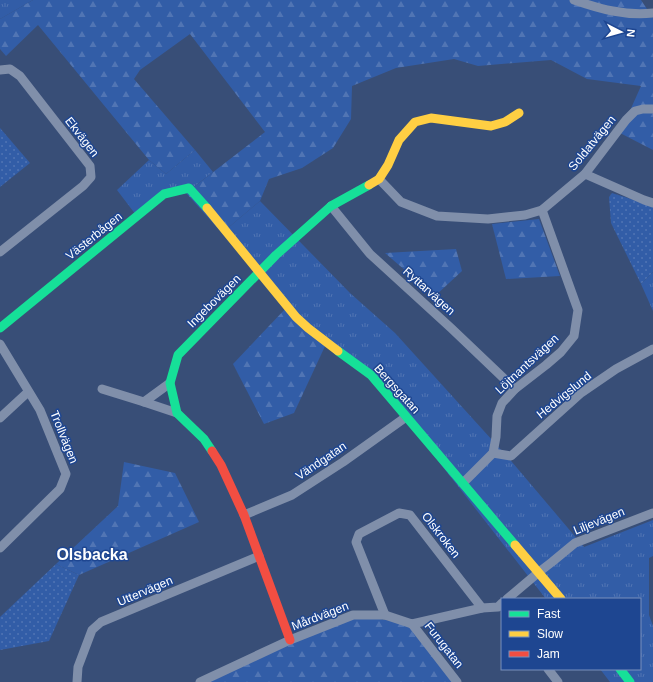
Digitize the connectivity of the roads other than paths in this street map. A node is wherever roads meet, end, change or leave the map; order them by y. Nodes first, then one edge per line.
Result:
1 (574, 0) edge
2 (653, 13) edge
3 (0, 70) edge
4 (653, 109) edge
5 (519, 113) dead end
6 (585, 174) junction
7 (379, 179) junction
8 (653, 203) edge
9 (205, 205) joint
10 (331, 206) junction
11 (542, 210) junction
12 (0, 252) edge
13 (259, 273) junction
14 (0, 328) edge
15 (0, 344) edge
16 (653, 349) edge
17 (170, 383) junction
18 (102, 389) dead end
19 (515, 389) junction
20 (28, 392) junction
21 (144, 402) junction
22 (177, 413) junction
23 (406, 416) junction
24 (0, 418) edge
25 (493, 453) junction
26 (463, 483) junction
27 (653, 513) edge
28 (244, 515) junction
29 (0, 548) edge
30 (260, 556) junction
31 (539, 572) junction
32 (508, 598) edge
33 (560, 598) edge
34 (501, 607) edge
35 (482, 608) junction
36 (385, 615) junction
37 (412, 624) junction
38 (290, 640) junction
39 (549, 670) edge
40 (621, 670) edge
41 (77, 682) edge
42 (200, 682) edge
43 (457, 682) edge
44 (558, 682) edge
45 (630, 682) edge

1 - 2 street
3 - 12 street, Ekvägen
4 - 6 street, Soldatvägen
5 - 7 street, Ingebovägen
6 - 8 street
6 - 11 street, Soldatvägen
7 - 10 street, Ingebovägen
7 - 11 street, Soldatvägen
9 - 13 street, Bergsgatan
9 - 14 street, Västerbågen
10 - 13 street, Ingebovägen
10 - 19 street, Ryttarvägen
11 - 19 street, Löjtnantsvägen
13 - 17 street, Ingebovägen
13 - 23 street, Bergsgatan
15 - 20 street, Trollvägen
16 - 25 street, Hedvigslund
17 - 21 street
17 - 22 street, Ingebovägen
18 - 21 street
19 - 25 street, Löjtnantsvägen
20 - 24 street
20 - 29 street, Trollvägen
21 - 22 street
22 - 28 street
23 - 26 street, Bergsgatan
23 - 28 street, Vändgatan
25 - 26 street
26 - 31 street, Bergsgatan
27 - 31 street, Liljevägen
28 - 30 street
30 - 38 street
30 - 41 street, Uttervägen
31 - 32 street
31 - 33 street, Bergsgatan
34 - 35 street
35 - 36 street, Olskroken
35 - 37 street
36 - 37 street, Mårdvägen
36 - 38 street, Mårdvägen
37 - 43 street, Furugatan
38 - 42 street, Mårdvägen
39 - 44 street
40 - 45 street

